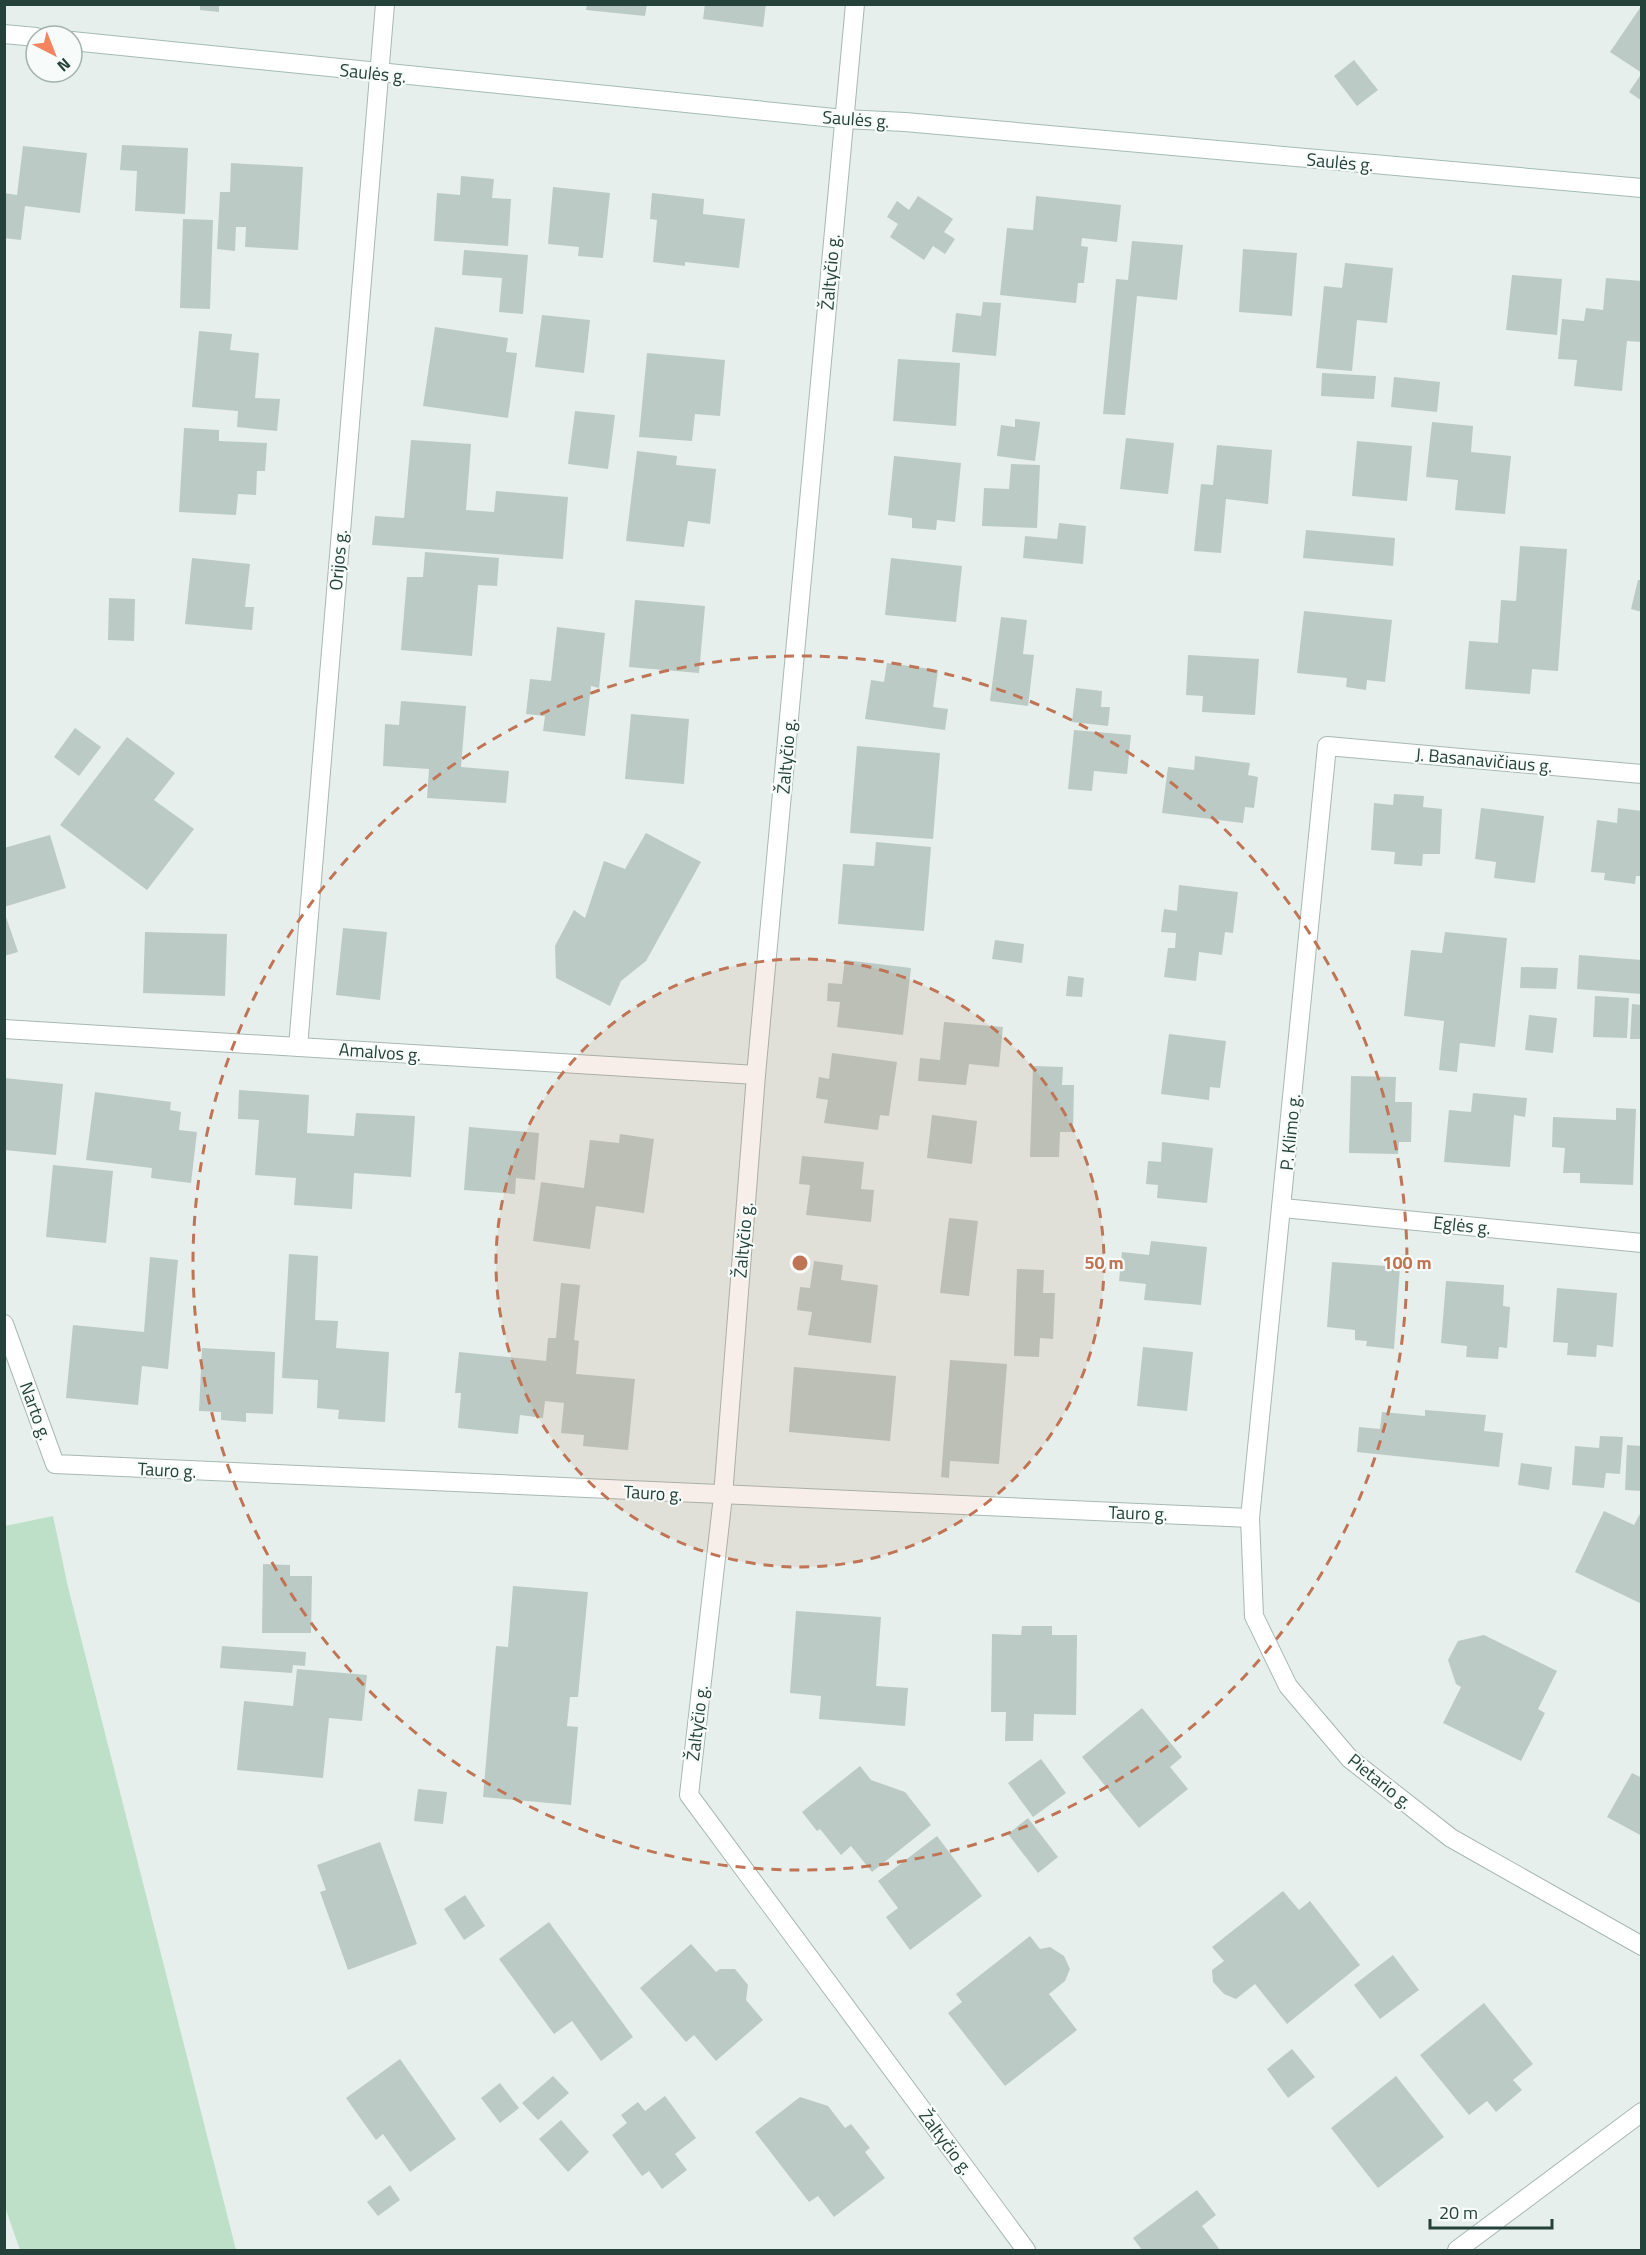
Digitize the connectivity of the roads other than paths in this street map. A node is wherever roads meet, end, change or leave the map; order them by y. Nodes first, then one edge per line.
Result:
1 (385, 4) edge
2 (855, 4) edge
3 (4, 34) edge
4 (24, 36) edge
5 (84, 42) edge
6 (379, 73) junction
7 (844, 119) junction
8 (1641, 188) edge
9 (1327, 746) joint
10 (1641, 774) edge
11 (4, 1029) edge
12 (298, 1047) junction
13 (756, 1075) junction
14 (1283, 1208) junction
15 (1641, 1243) edge
16 (4, 1324) edge
17 (55, 1464) joint
18 (723, 1496) junction
19 (1250, 1518) junction
20 (1641, 1946) edge
21 (1641, 2112) edge
22 (1026, 2250) edge
23 (1457, 2250) edge

1 - 6 street, Orijos g.
2 - 7 street, Žaltyčio g.
3 - 4 street
5 - 6 street, Saulės g.
6 - 7 street, Saulės g.
6 - 12 street, Orijos g.
7 - 8 street, Saulės g.
7 - 13 street, Žaltyčio g.
9 - 10 street, J. Basanavičiaus g.
9 - 14 street, P. Klimo g.
11 - 12 street, Amalvos g.
12 - 13 street, Amalvos g.
13 - 18 street, Žaltyčio g.
14 - 15 street, Eglės g.
14 - 19 street, P. Klimo g.
16 - 17 street, Narto g.
17 - 18 street, Tauro g.
18 - 19 street, Tauro g.
18 - 22 street, Žaltyčio g.
19 - 20 street, Pietario g.
21 - 23 street

